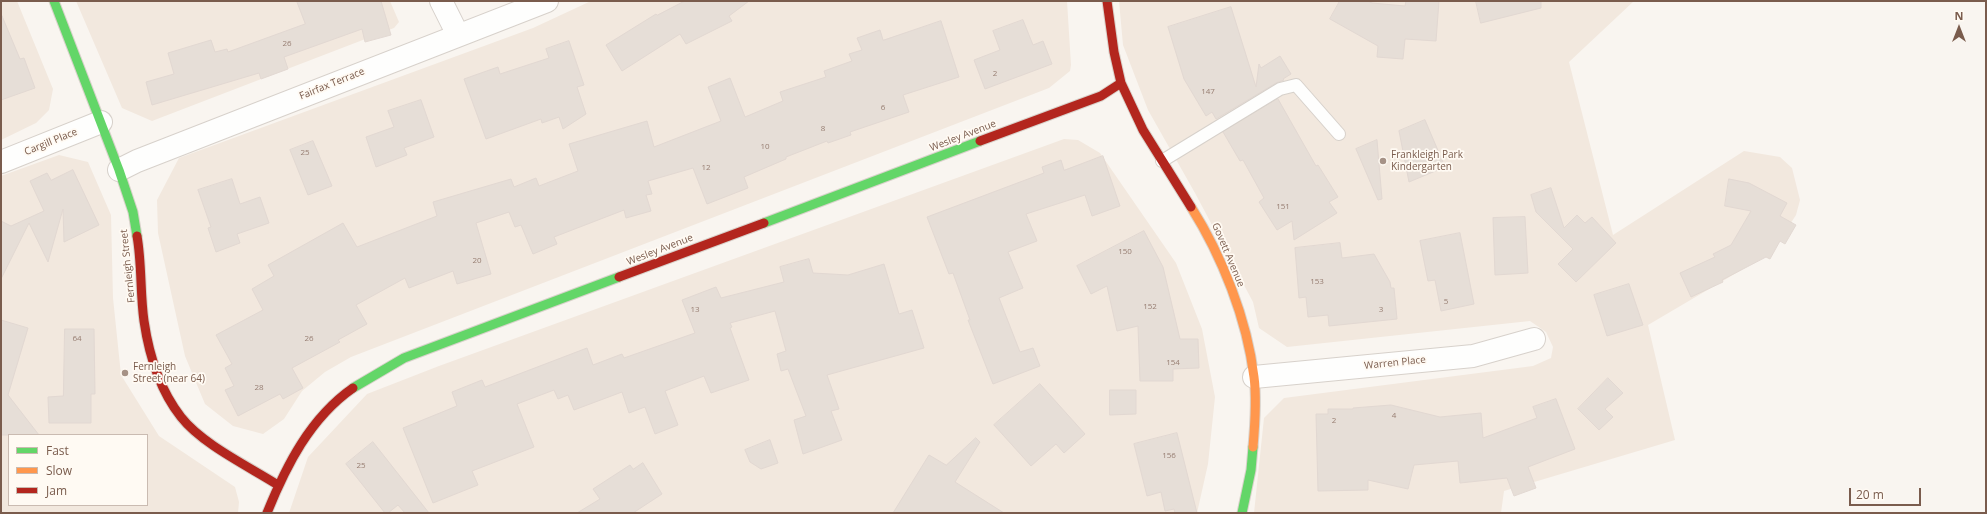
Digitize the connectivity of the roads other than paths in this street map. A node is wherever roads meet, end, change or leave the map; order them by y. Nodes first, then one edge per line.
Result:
1 (54, 1) edge
2 (441, 1) edge
3 (547, 1) edge
4 (1107, 1) edge
5 (458, 35) junction
6 (1121, 83) junction
7 (101, 122) junction
8 (1339, 134) dead end
9 (1, 162) edge
10 (1162, 162) junction
11 (119, 170) junction
12 (1534, 339) dead end
13 (1254, 377) junction
14 (278, 484) junction
15 (267, 513) edge
16 (1242, 513) edge

1 - 7 street, Fernleigh Street
2 - 5 street
3 - 5 street, Fairfax Terrace
4 - 6 street, Govett Avenue
5 - 11 street, Fairfax Terrace
6 - 10 street, Govett Avenue
6 - 14 street, Wesley Avenue
7 - 9 street, Cargill Place
7 - 11 street, Fernleigh Street
8 - 10 lane
10 - 13 street, Govett Avenue
11 - 14 street, Fernleigh Street
12 - 13 street, Warren Place
13 - 16 street, Govett Avenue
14 - 15 street, Wesley Avenue

